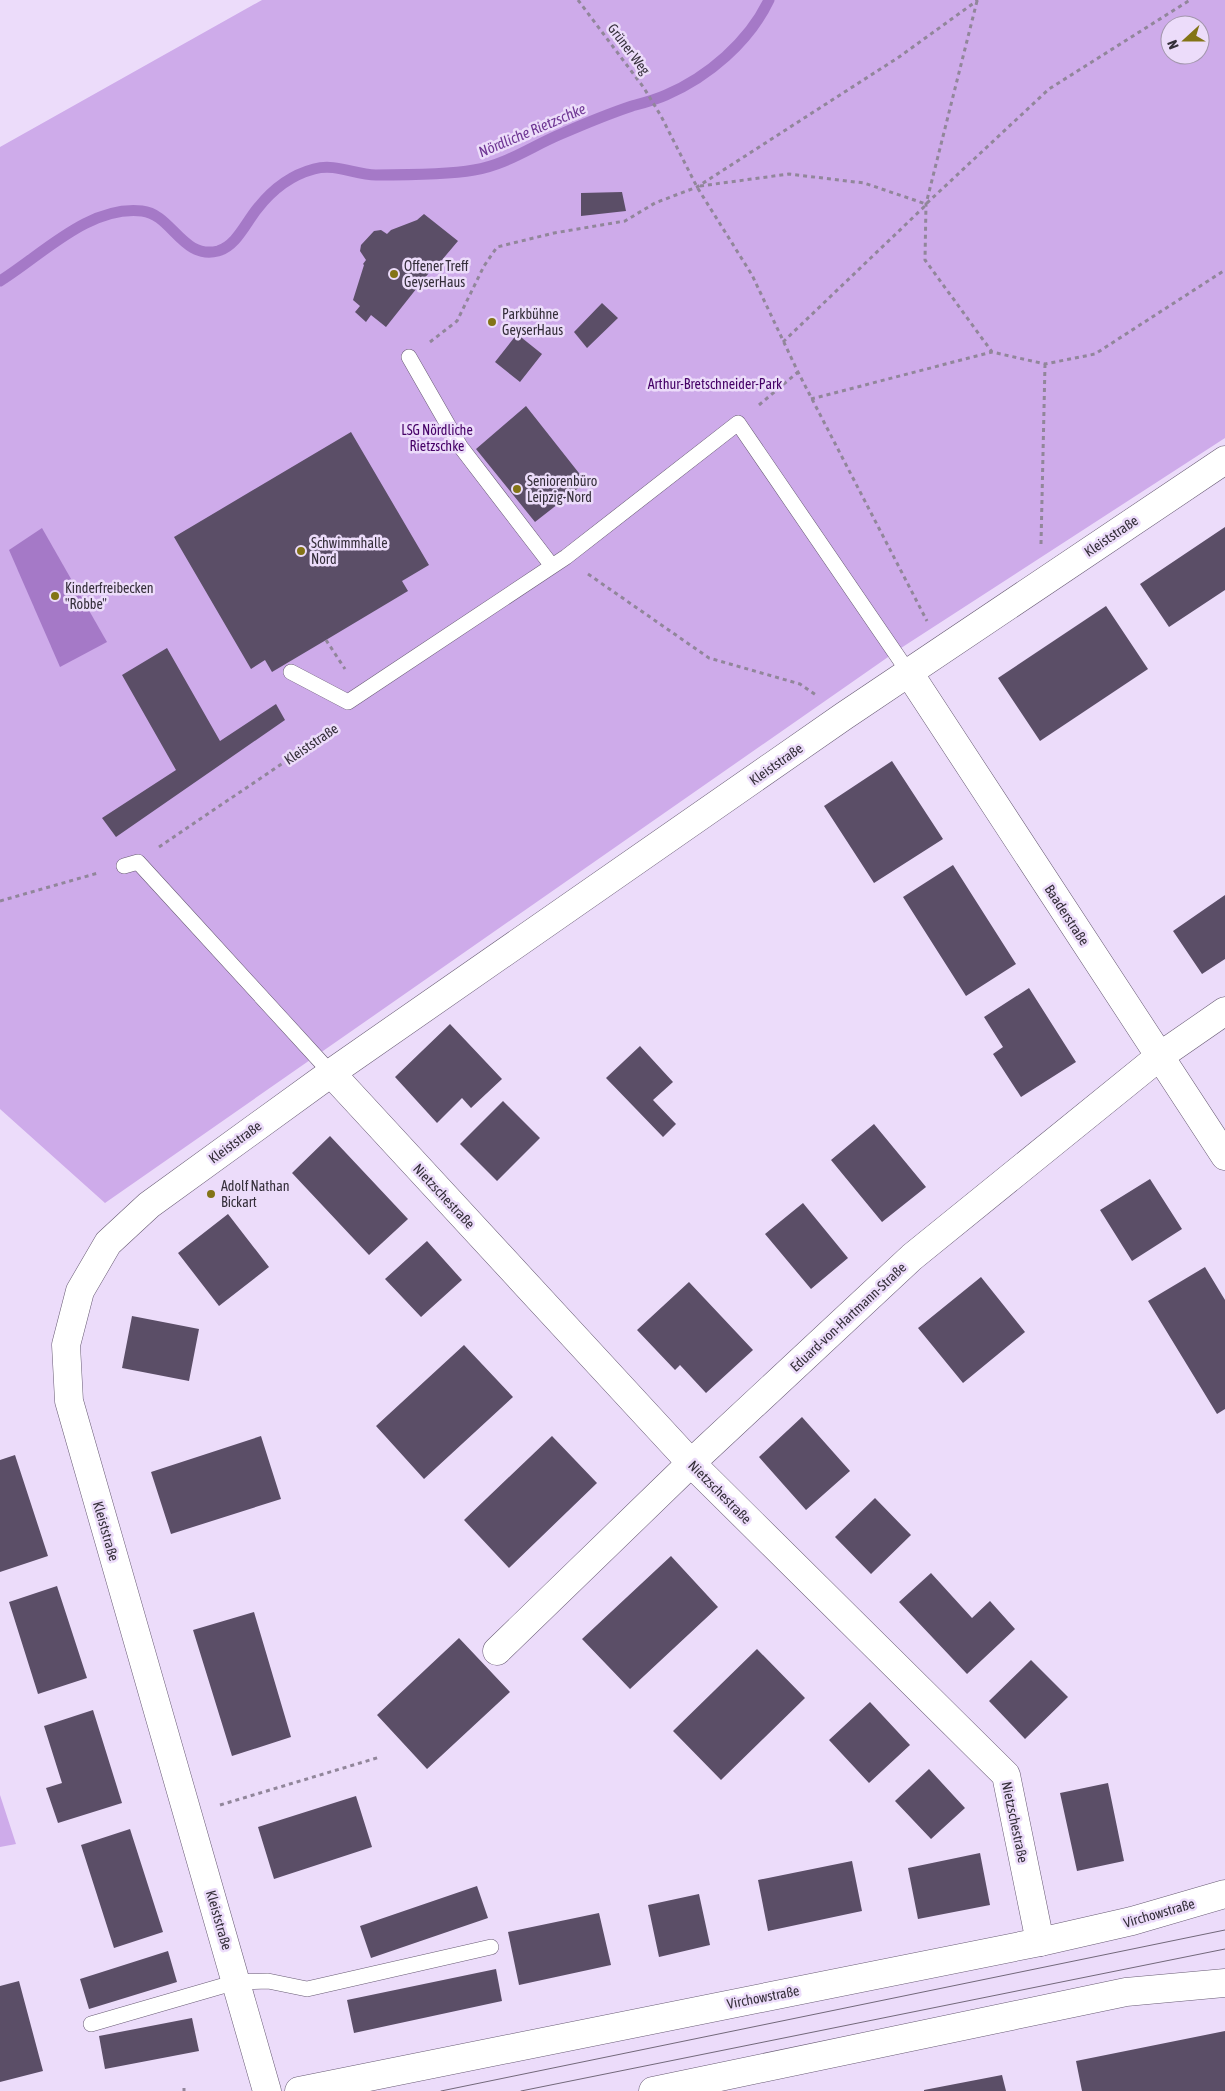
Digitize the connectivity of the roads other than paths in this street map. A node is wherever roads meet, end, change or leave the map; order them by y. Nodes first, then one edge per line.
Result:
1 (409, 358) road end
2 (1225, 460) edge
3 (552, 566) junction
4 (291, 672) dead end
5 (909, 673) junction
6 (131, 864) road end
7 (1225, 1011) edge
8 (1160, 1056) junction
9 (331, 1073) junction
10 (1225, 1156) edge
11 (691, 1463) junction
12 (497, 1651) dead end
13 (1225, 1894) edge
14 (1040, 1942) junction
15 (491, 1947) dead end
16 (236, 1982) junction
17 (1225, 1983) edge
18 (91, 2024) dead end
19 (267, 2091) edge
20 (299, 2091) edge
21 (653, 2091) edge

1 - 3 lane
2 - 5 street, Kleiststraße
3 - 4 lane
3 - 5 lane
5 - 8 street, Baaderstraße
5 - 9 street, Kleiststraße
6 - 9 lane
7 - 8 street, Eduard-von-Hartmann-Straße
8 - 10 street, Baaderstraße
8 - 11 street, Eduard-von-Hartmann-Straße
9 - 11 street, Nietzschestraße
9 - 16 street, Kleiststraße
11 - 12 street, Eduard-von-Hartmann-Straße
11 - 14 street, Nietzschestraße
13 - 14 street, Virchowstraße
14 - 20 street, Virchowstraße
15 - 16 lane
16 - 18 lane
16 - 19 street, Kleiststraße
17 - 21 street

